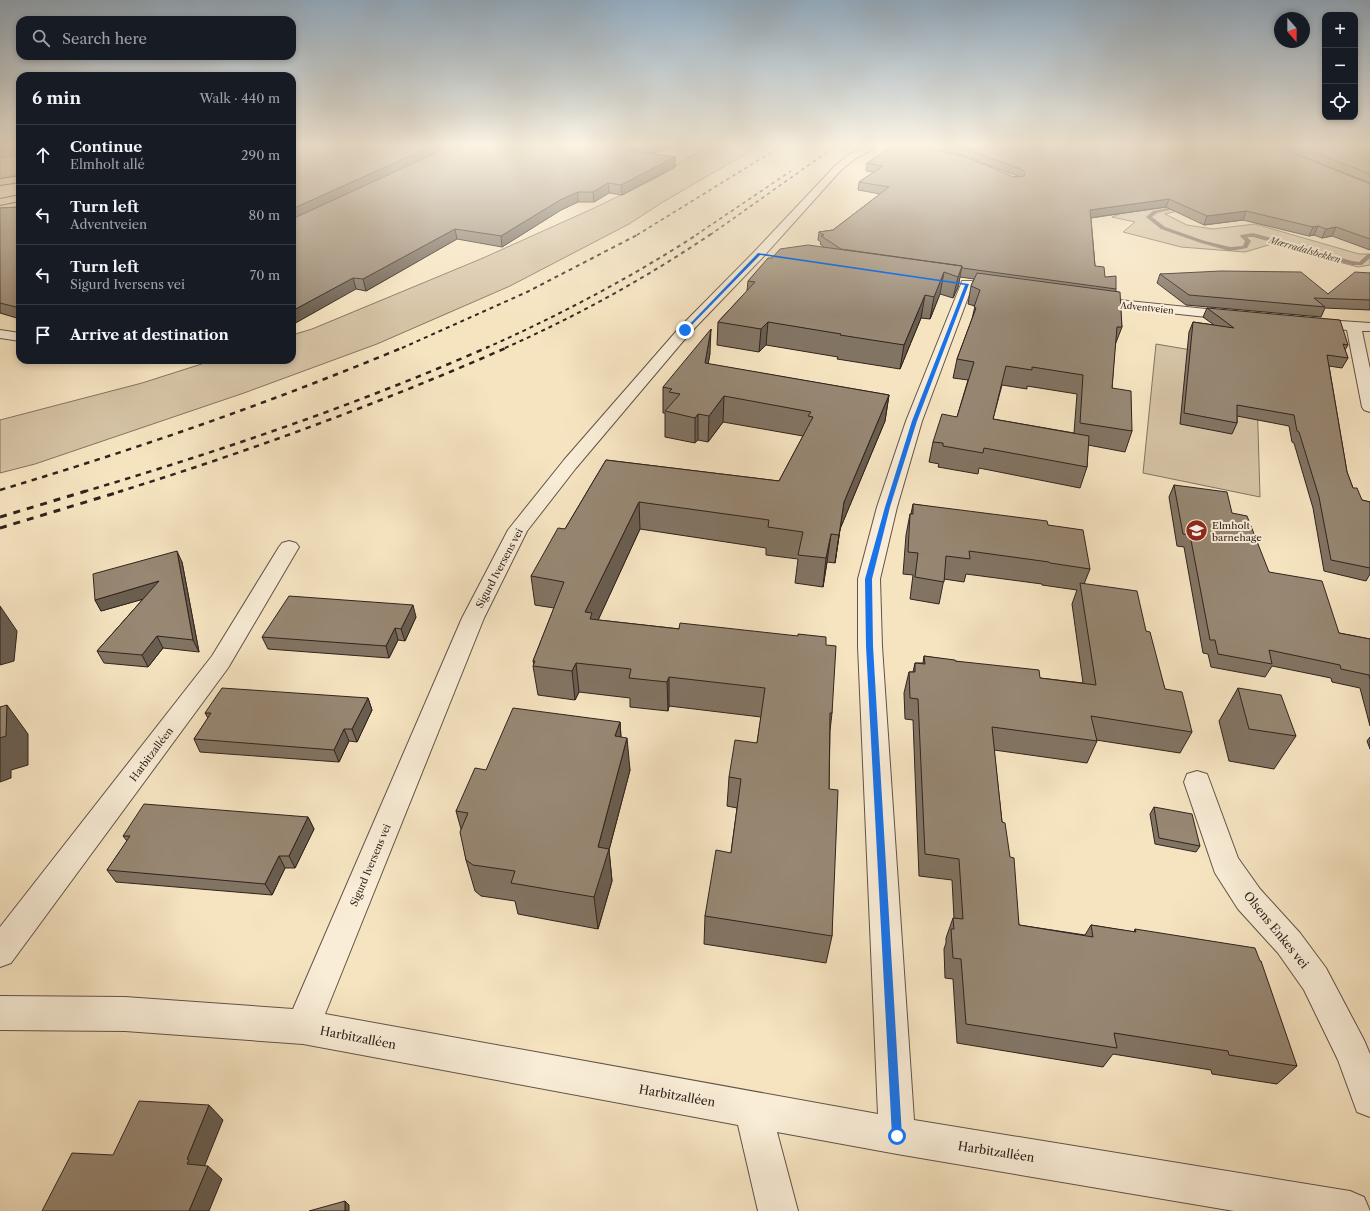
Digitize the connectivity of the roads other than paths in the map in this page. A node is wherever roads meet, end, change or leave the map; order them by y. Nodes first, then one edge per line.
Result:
1 (811, 202) edge
2 (967, 284) edge
3 (1074, 299) edge
4 (1247, 317) edge
5 (1301, 322) edge
6 (1354, 327) junction
7 (1370, 327) edge
8 (0, 334) edge
9 (16, 336) edge
10 (1370, 407) edge
11 (289, 547) dead end
12 (1197, 782) dead end
13 (0, 952) edge
14 (0, 1012) edge
15 (303, 1027) junction
16 (1370, 1099) edge
17 (753, 1110) junction
18 (897, 1136) junction
19 (778, 1211) edge
20 (1350, 1211) edge

1 - 15 street, Sigurd Iversens vei
2 - 18 street
3 - 4 street, Adventveien
5 - 6 street
6 - 7 street
6 - 10 street
8 - 9 street
11 - 13 street, Harbitzalléen
12 - 16 street, Olsens Enkes vei
14 - 15 street, Harbitzalléen
15 - 17 street, Harbitzalléen
17 - 18 street, Harbitzalléen
17 - 19 street
18 - 20 street, Harbitzalléen

